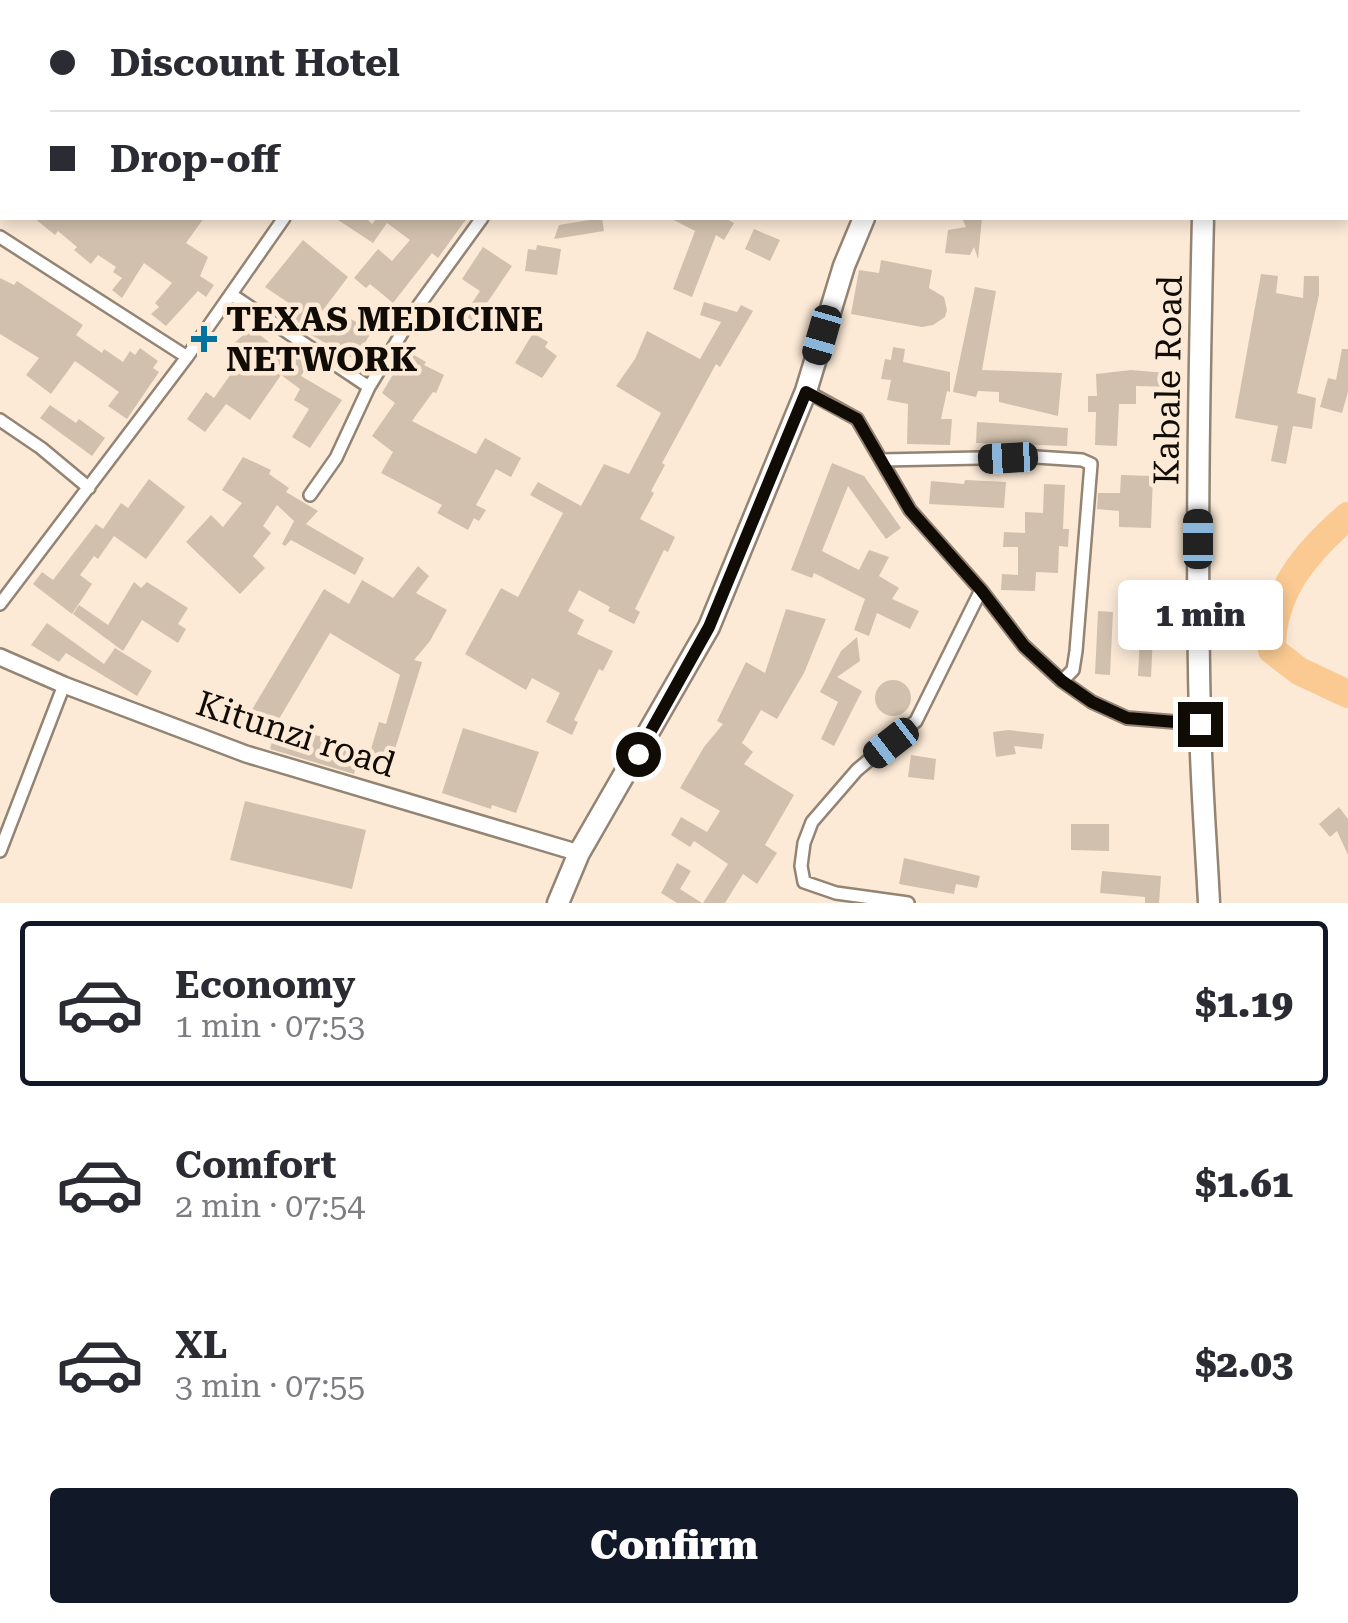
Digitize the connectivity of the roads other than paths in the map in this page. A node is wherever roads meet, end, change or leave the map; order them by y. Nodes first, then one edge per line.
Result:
1 (282, 220) edge
2 (481, 220) edge
3 (853, 220) edge
4 (863, 220) edge
5 (1203, 220) edge
6 (0, 238) edge
7 (232, 295) junction
8 (822, 335) junction
9 (187, 357) junction
10 (369, 387) junction
11 (806, 392) junction
12 (0, 420) edge
13 (881, 460) junction
14 (89, 488) junction
15 (310, 495) dead end
16 (981, 590) junction
17 (0, 604) edge
18 (0, 657) edge
19 (1062, 681) junction
20 (64, 685) junction
21 (1200, 724) junction
22 (0, 850) edge
23 (579, 853) junction
24 (558, 903) edge
25 (908, 903) edge
26 (1209, 903) edge

1 - 7 street
2 - 10 street
3 - 8 main road
4 - 8 main road
5 - 21 main road, Kabale Road
6 - 9 street
7 - 9 street
7 - 10 street
8 - 11 main road
9 - 14 street
10 - 15 street
11 - 13 street
11 - 23 main road
12 - 14 street
13 - 16 street
13 - 19 street
14 - 17 street
16 - 19 street
16 - 25 street
18 - 20 street, Kitunzi road
19 - 21 street
20 - 22 street
20 - 23 street, Kitunzi road
21 - 26 main road, Kabale Road
23 - 24 main road

